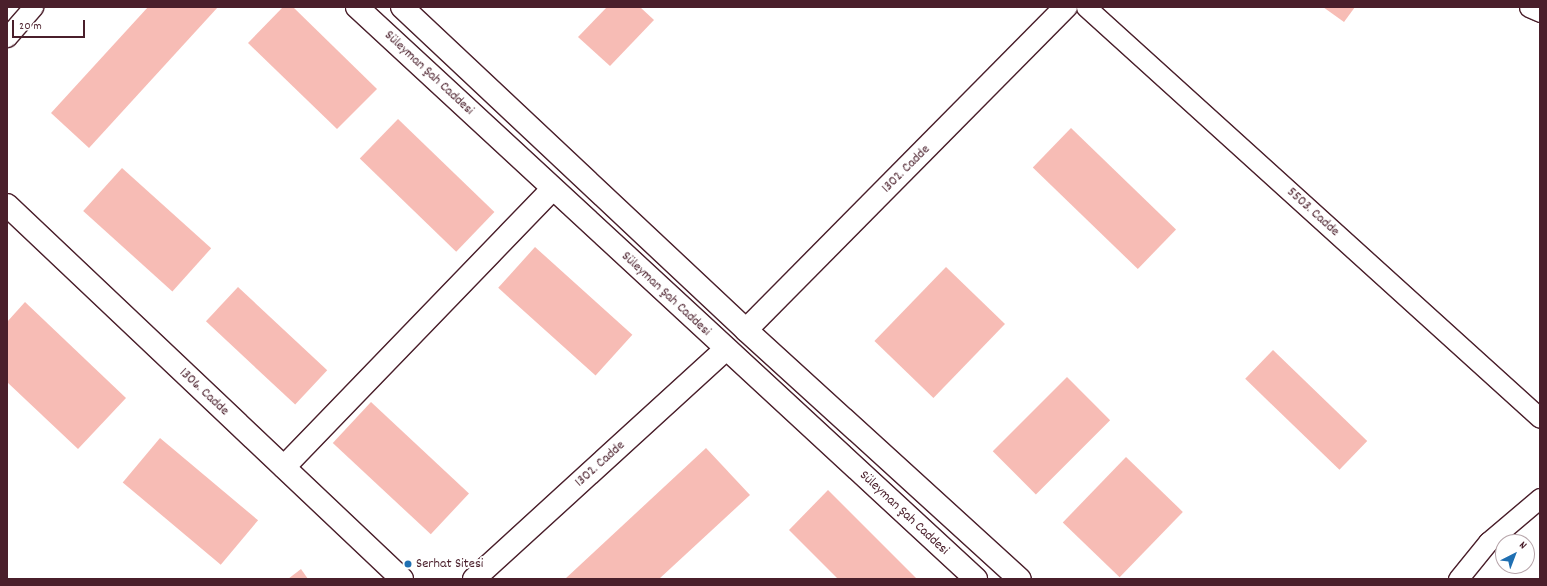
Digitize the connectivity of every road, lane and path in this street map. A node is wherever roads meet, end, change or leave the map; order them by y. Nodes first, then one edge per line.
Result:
1 (33, 7) edge
2 (357, 7) edge
3 (402, 7) edge
4 (1066, 7) edge
5 (1086, 7) edge
6 (1529, 7) edge
7 (1540, 12) edge
8 (7, 37) edge
9 (552, 189) junction
10 (7, 205) edge
11 (746, 330) junction
12 (726, 349) junction
13 (1540, 418) edge
14 (284, 467) junction
15 (1540, 498) edge
16 (402, 579) edge
17 (474, 579) edge
18 (976, 579) edge
19 (1020, 579) edge
20 (1458, 579) edge

1 - 8 street
2 - 9 street, Süleyman Şah Caddesi
3 - 11 street, Süleyman Şah Caddesi
4 - 11 street, 1302. Cadde
5 - 13 street, 5503. Cadde
6 - 7 street
9 - 12 street, Süleyman Şah Caddesi
9 - 14 street
10 - 14 street, 1306. Cadde
11 - 19 street, Süleyman Şah Caddesi
12 - 17 street, 1302. Cadde
12 - 18 street, Süleyman Şah Caddesi
14 - 16 street, 1306. Cadde
15 - 20 street

